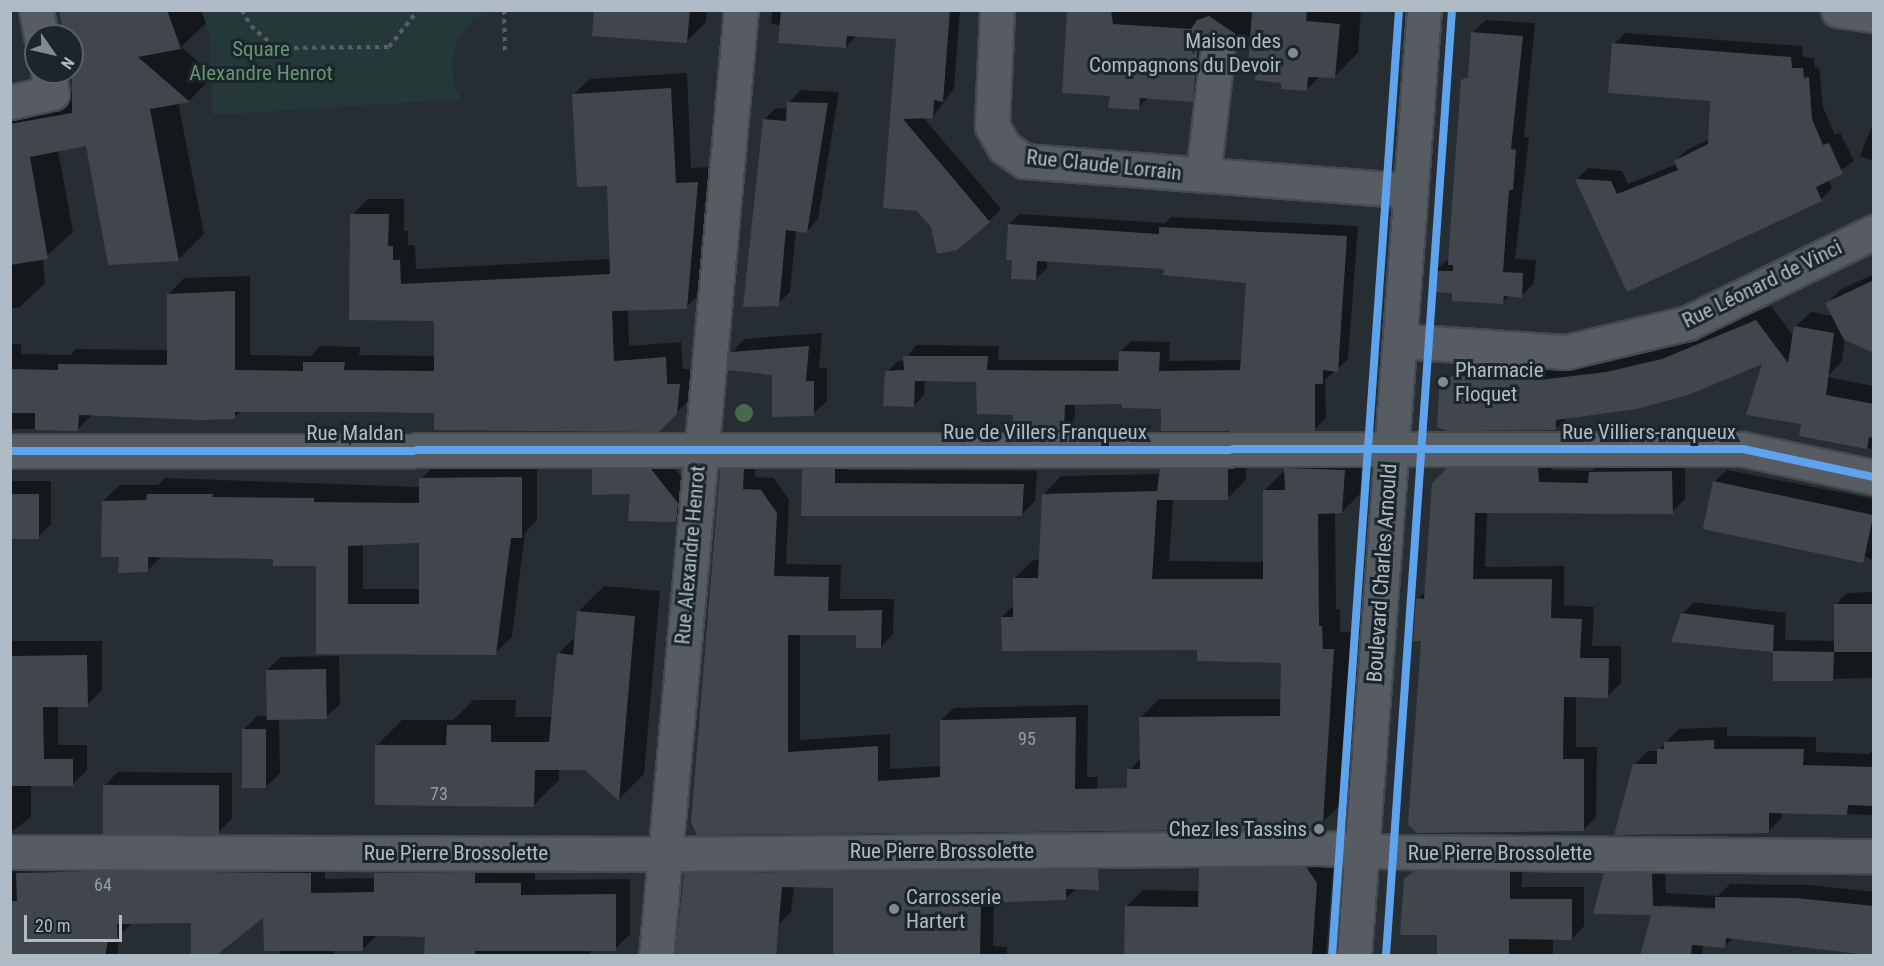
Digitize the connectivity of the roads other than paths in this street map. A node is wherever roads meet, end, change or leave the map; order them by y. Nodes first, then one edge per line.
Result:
1 (741, 10) edge
2 (997, 10) edge
3 (1424, 10) edge
4 (1838, 10) edge
5 (1874, 15) edge
6 (1217, 56) dead end
7 (50, 84) edge
8 (10, 102) edge
9 (1203, 175) junction
10 (1398, 190) junction
11 (1874, 232) edge
12 (1400, 341) junction
13 (1406, 450) junction
14 (10, 451) edge
15 (699, 451) junction
16 (1874, 477) edge
17 (1361, 850) junction
18 (10, 852) edge
19 (664, 854) junction
20 (1874, 855) edge
21 (656, 956) edge
22 (1354, 956) edge

1 - 15 street, Rue Alexandre Henrot
2 - 9 street, Rue Claude Lorrain
3 - 10 street, Boulevard Charles Arnould
4 - 5 street
6 - 9 street, Rue Claude Lorrain
7 - 8 street
9 - 10 street, Rue Claude Lorrain
10 - 12 street, Boulevard Charles Arnould
11 - 12 street, Rue Léonard de Vinci
12 - 13 street, Boulevard Charles Arnould
13 - 15 street, Rue de Villers Franqueux
13 - 16 street, Rue Villiers-ranqueux
13 - 17 street, Boulevard Charles Arnould
14 - 15 street, Rue Maldan
15 - 19 street, Rue Alexandre Henrot
17 - 19 street, Rue Pierre Brossolette
17 - 20 street, Rue Pierre Brossolette
17 - 22 street, Boulevard Charles Arnould
18 - 19 street, Rue Pierre Brossolette
19 - 21 street, Rue Alexandre Henrot

